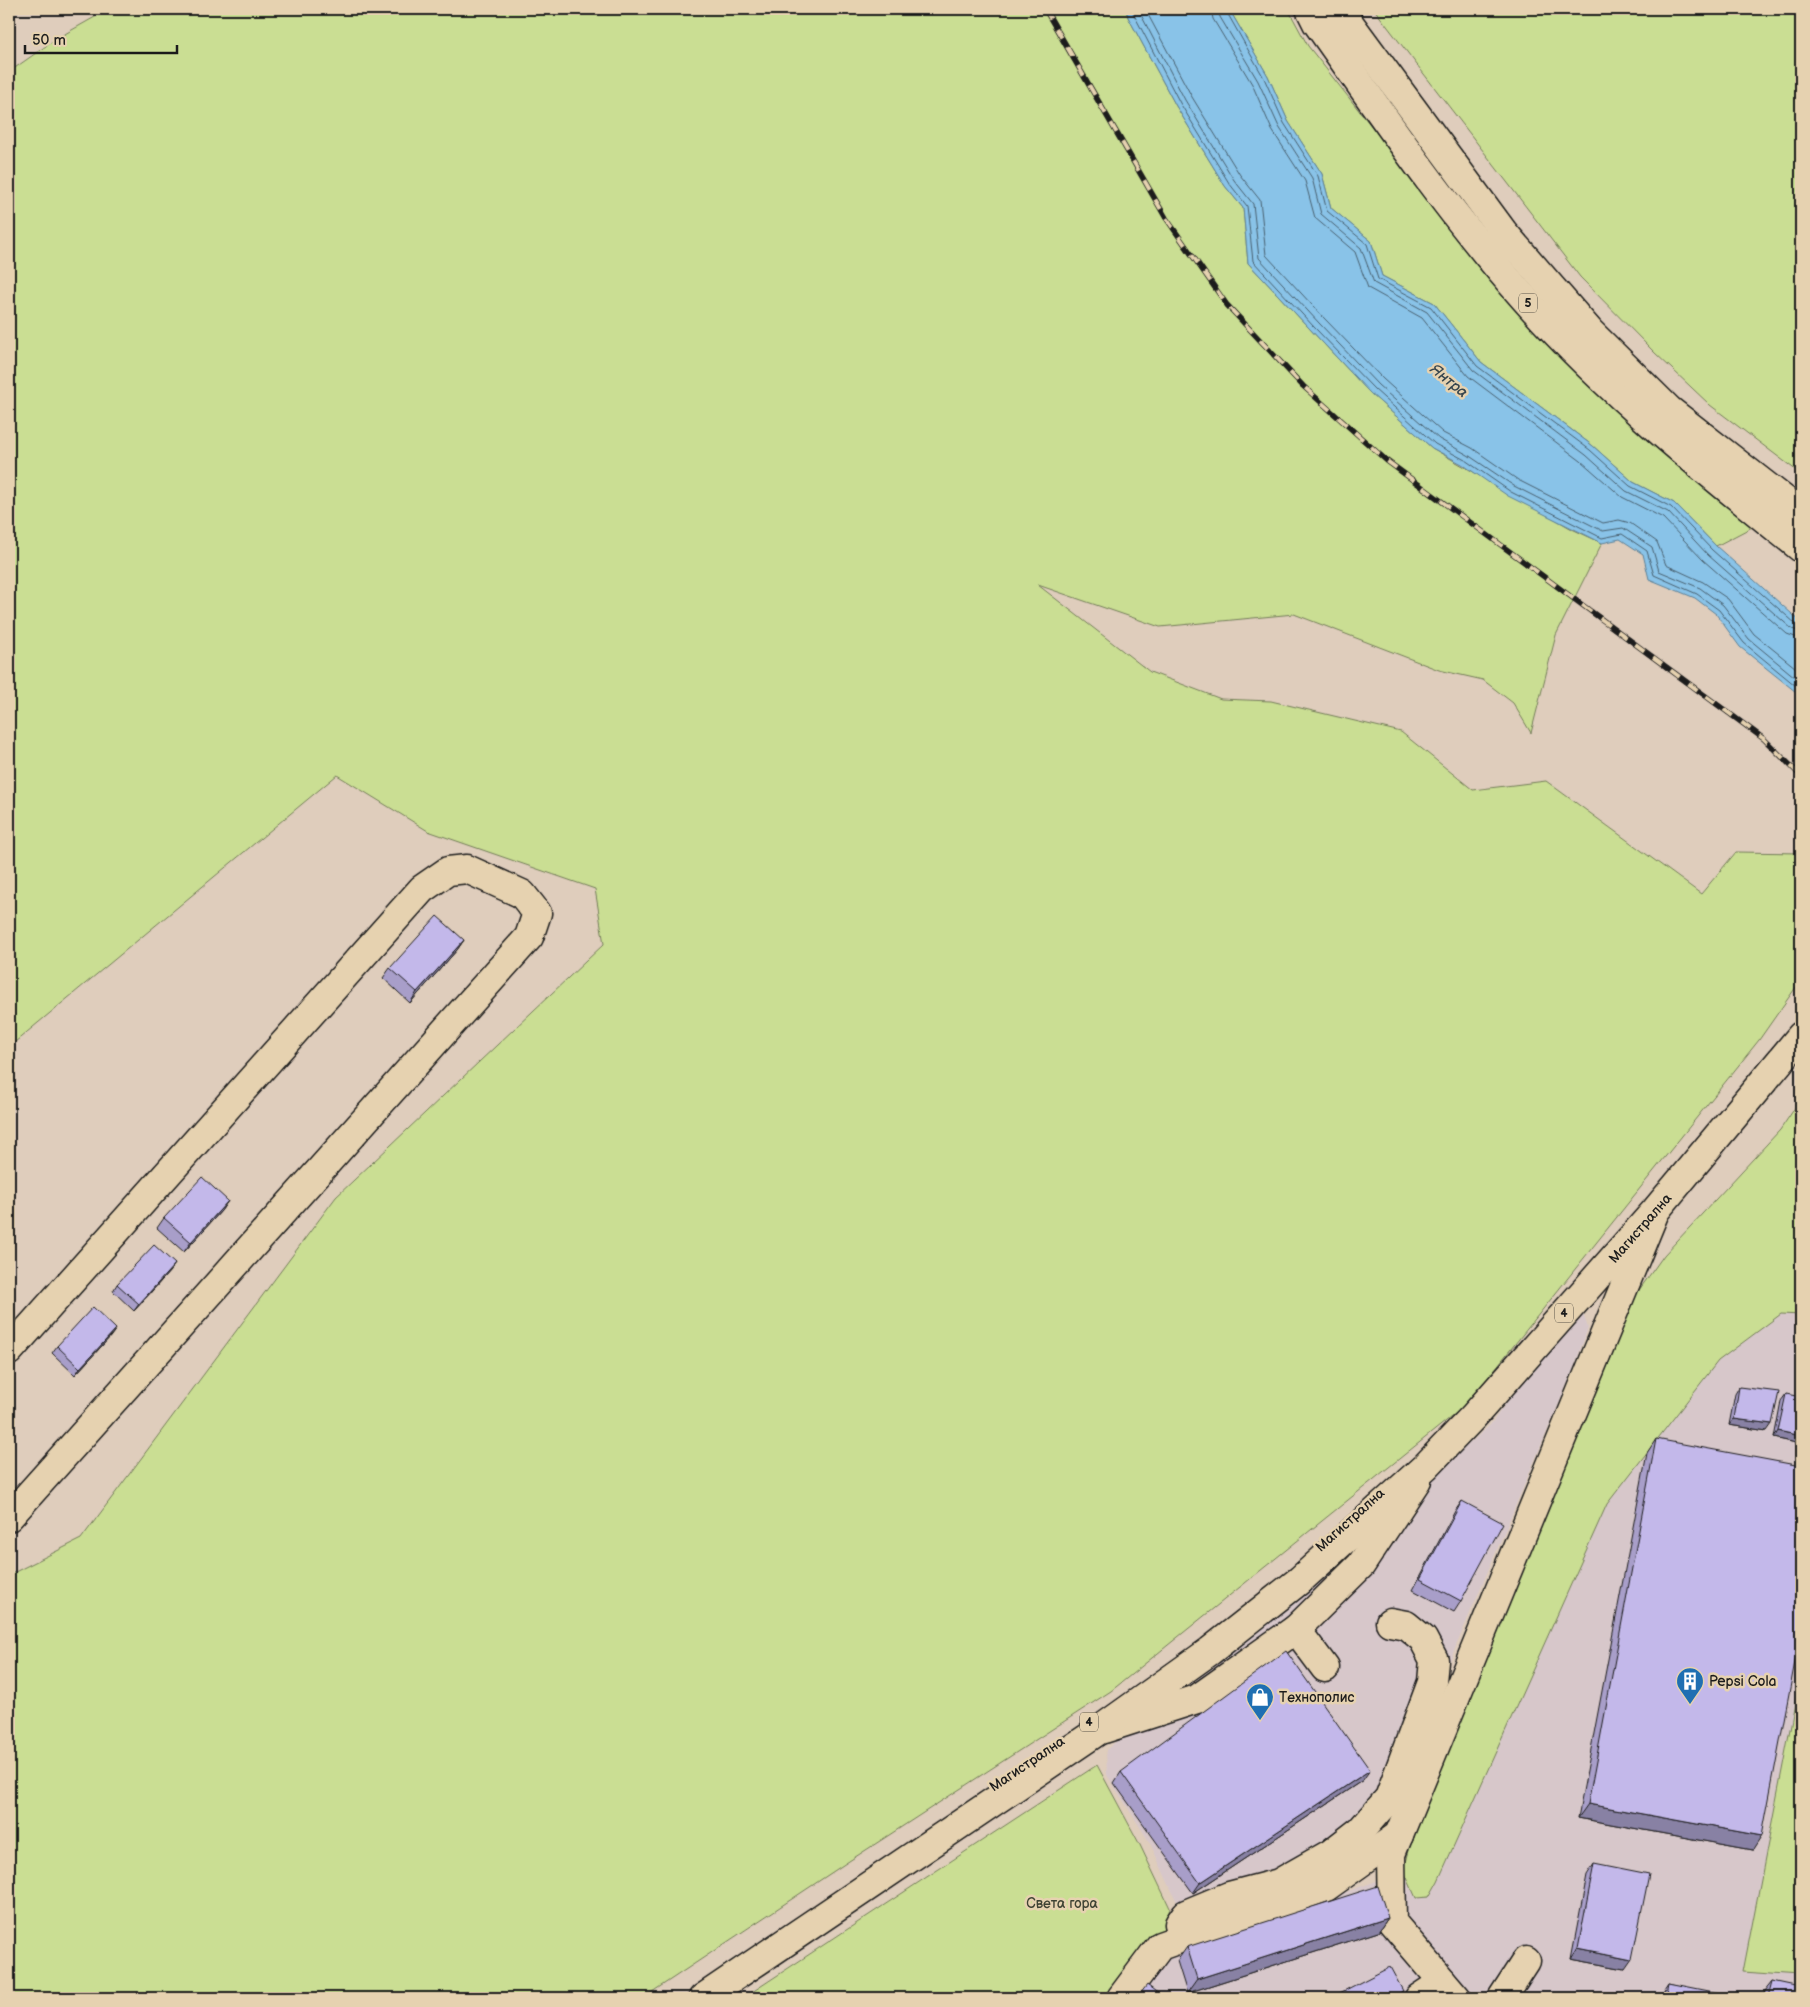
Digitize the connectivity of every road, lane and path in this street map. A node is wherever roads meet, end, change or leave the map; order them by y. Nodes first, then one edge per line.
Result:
1 (1310, 9) edge
2 (1339, 9) edge
3 (1801, 514) edge
4 (1801, 548) edge
5 (1801, 1036) edge
6 (1656, 1210) junction
7 (9, 1352) edge
8 (1473, 1416) junction
9 (1426, 1466) junction
10 (14, 1500) edge
11 (1390, 1622) dead end
12 (1296, 1629) junction
13 (1325, 1668) dead end
14 (1098, 1731) junction
15 (1399, 1835) junction
16 (1185, 1937) junction
17 (1526, 1961) dead end
18 (1450, 1990) edge
19 (683, 1998) edge
20 (702, 1998) edge
21 (1121, 1998) edge
22 (1419, 1998) edge
23 (1502, 1998) edge

1 - 4 main road, 5
2 - 3 main road, 5
5 - 6 main road, Магистрална / 4
6 - 8 main road, Магистрална / 4
6 - 15 main road
7 - 10 main road
8 - 9 main road, Магистрална / 4
8 - 19 main road, Магистрална / 4
9 - 12 main road
9 - 14 main road, Магистрална / 4
11 - 16 main road
12 - 13 main road
12 - 14 main road
14 - 20 main road, Магистрална / 4
15 - 16 main road
15 - 18 main road
16 - 21 main road
17 - 23 main road
18 - 22 main road

